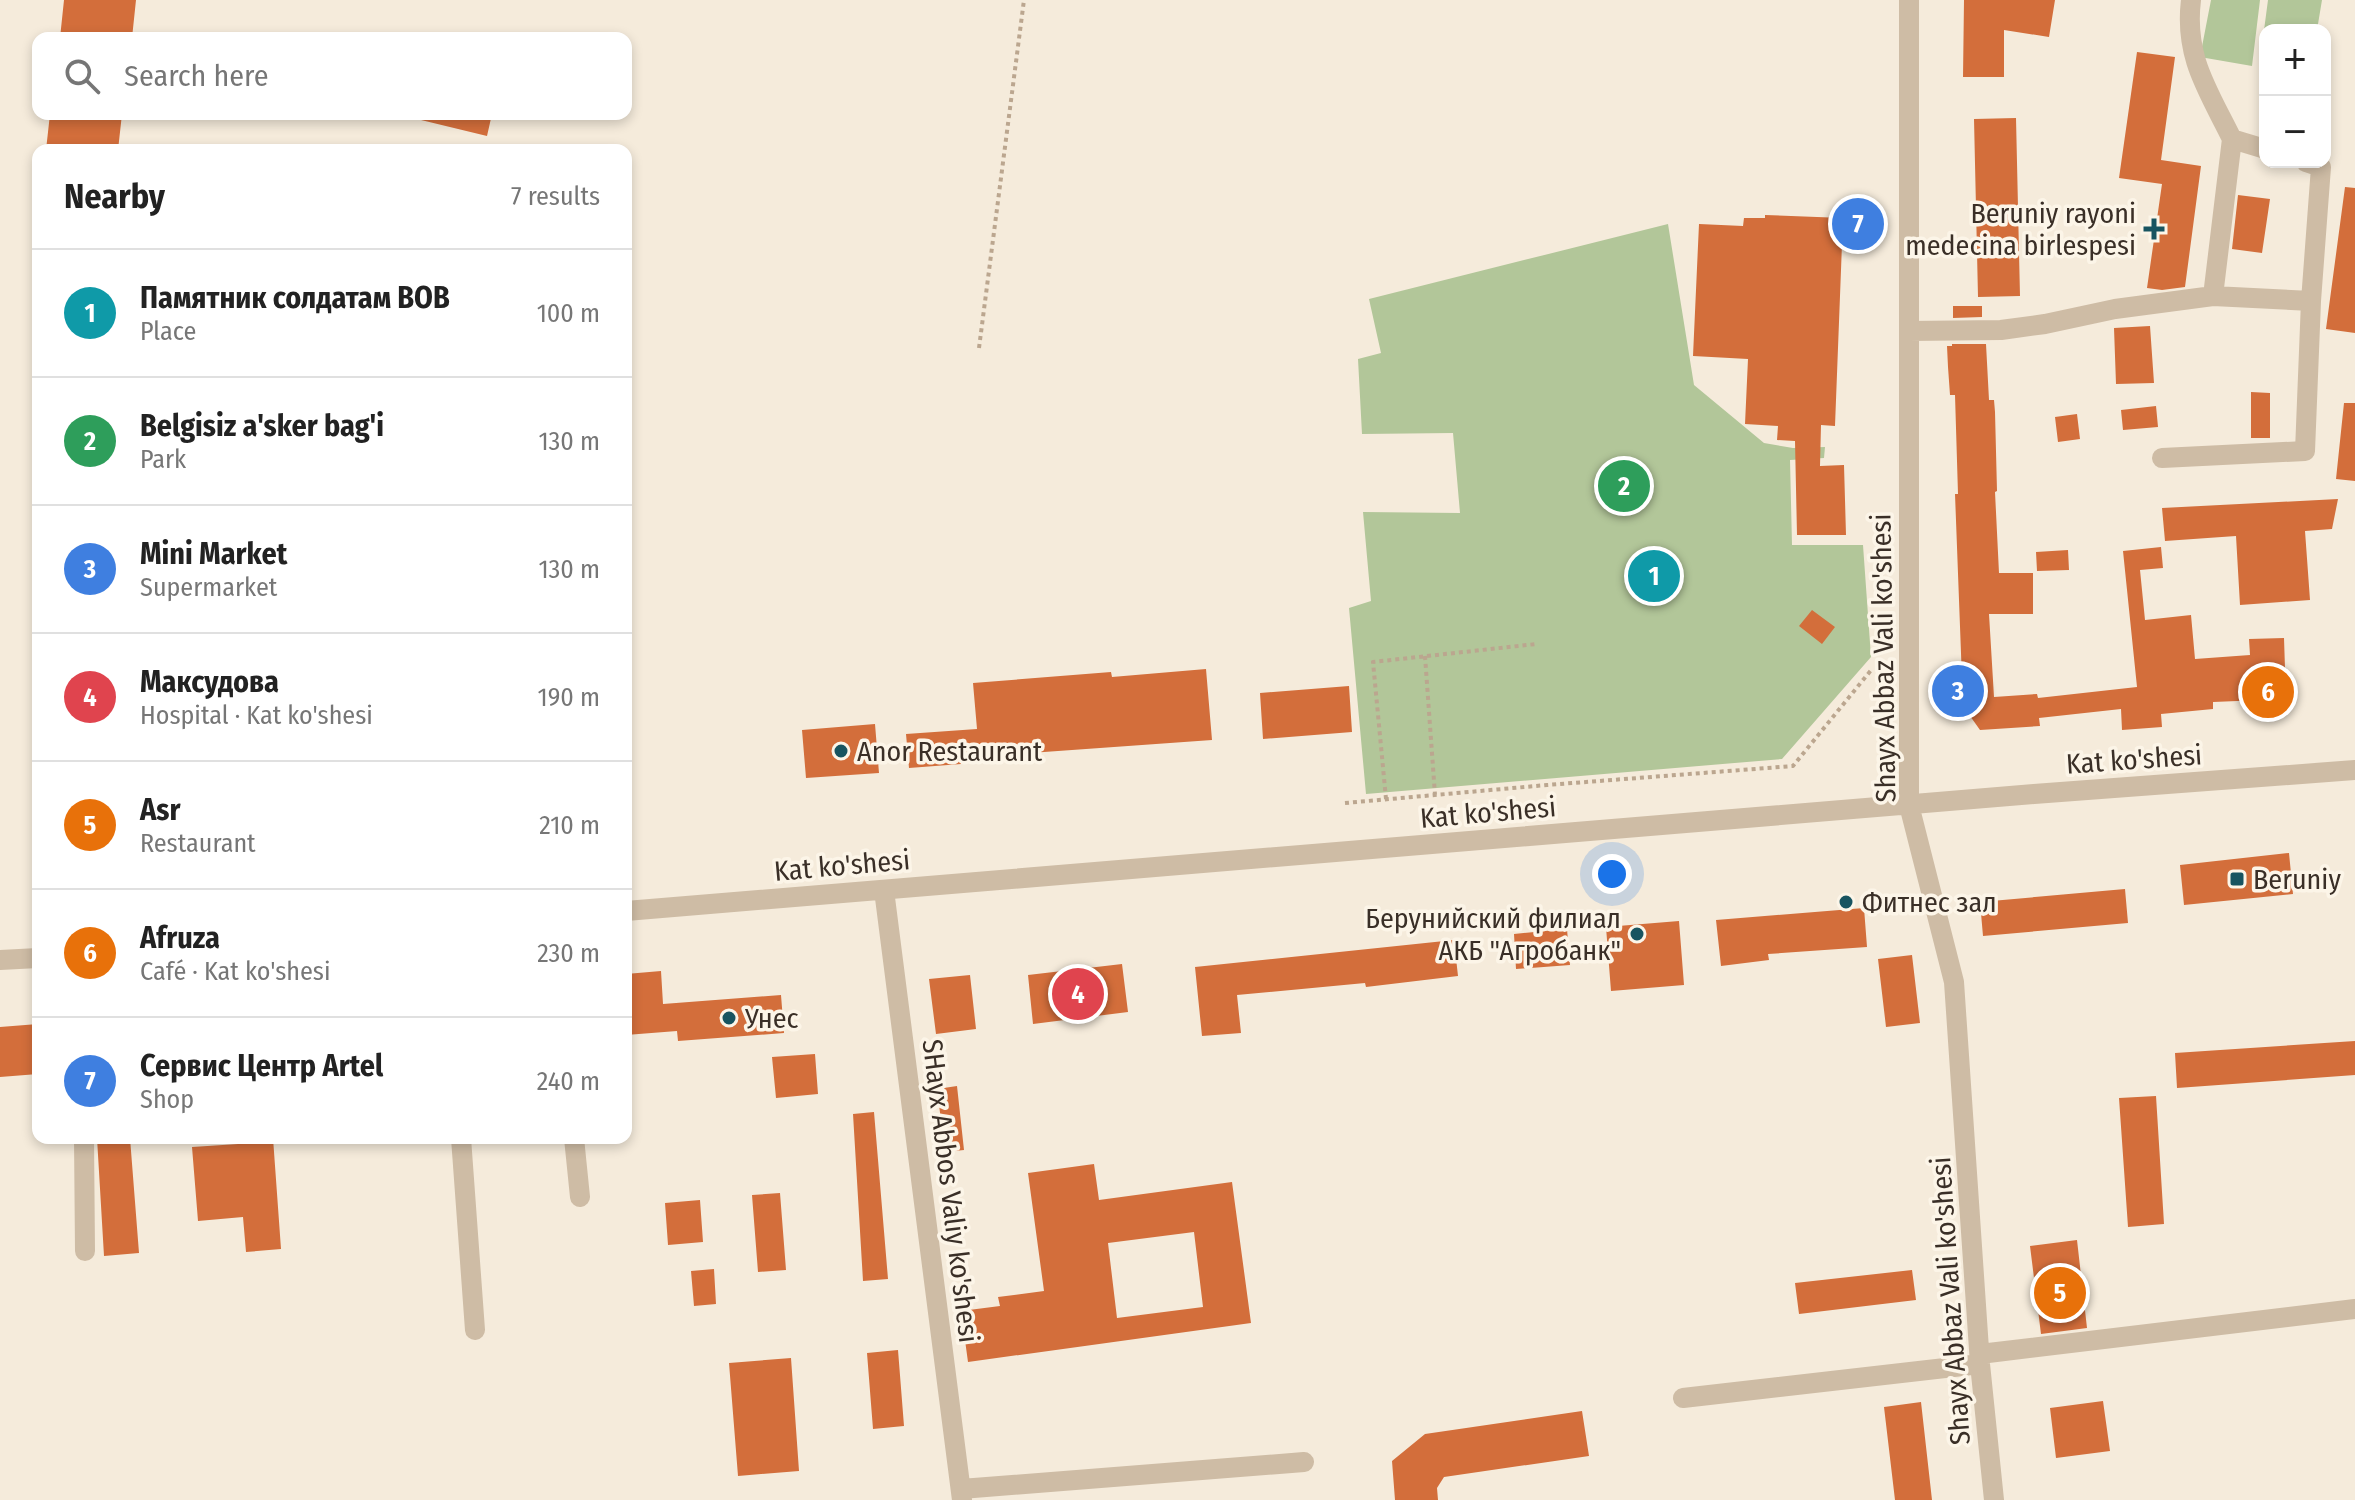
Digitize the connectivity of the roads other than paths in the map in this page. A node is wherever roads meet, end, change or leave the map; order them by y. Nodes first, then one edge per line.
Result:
1 (1909, 0) edge
2 (2191, 0) edge
3 (2232, 139) junction
4 (2259, 147) edge
5 (2321, 168) edge
6 (2213, 296) junction
7 (2311, 301) junction
8 (1909, 331) junction
9 (2162, 458) dead end
10 (2355, 770) edge
11 (1909, 805) junction
12 (884, 890) junction
13 (632, 911) edge
14 (32, 958) edge
15 (0, 960) edge
16 (84, 1144) edge
17 (461, 1144) edge
18 (575, 1144) edge
19 (580, 1197) dead end
20 (85, 1251) dead end
21 (2355, 1309) edge
22 (475, 1330) dead end
23 (1980, 1359) junction
24 (1683, 1398) dead end
25 (1304, 1462) dead end
26 (962, 1495) edge
27 (1994, 1500) edge

1 - 8 street, Shayx Abbaz Vali ko'shesi
2 - 3 street
3 - 4 street
3 - 6 street
5 - 7 street
6 - 7 street
6 - 8 street
7 - 9 street
8 - 11 street, Shayx Abbaz Vali ko'shesi
10 - 11 street, Kat ko'shesi
11 - 12 street, Kat ko'shesi
11 - 23 street, Shayx Abbaz Vali ko'shesi
12 - 13 street, Kat ko'shesi
12 - 26 street, SHayx Abbos Valiy ko'shesi
14 - 15 street
16 - 20 street
17 - 22 street
18 - 19 street
21 - 23 street
23 - 24 street
23 - 27 street, Shayx Abbaz Vali ko'shesi
25 - 26 street

